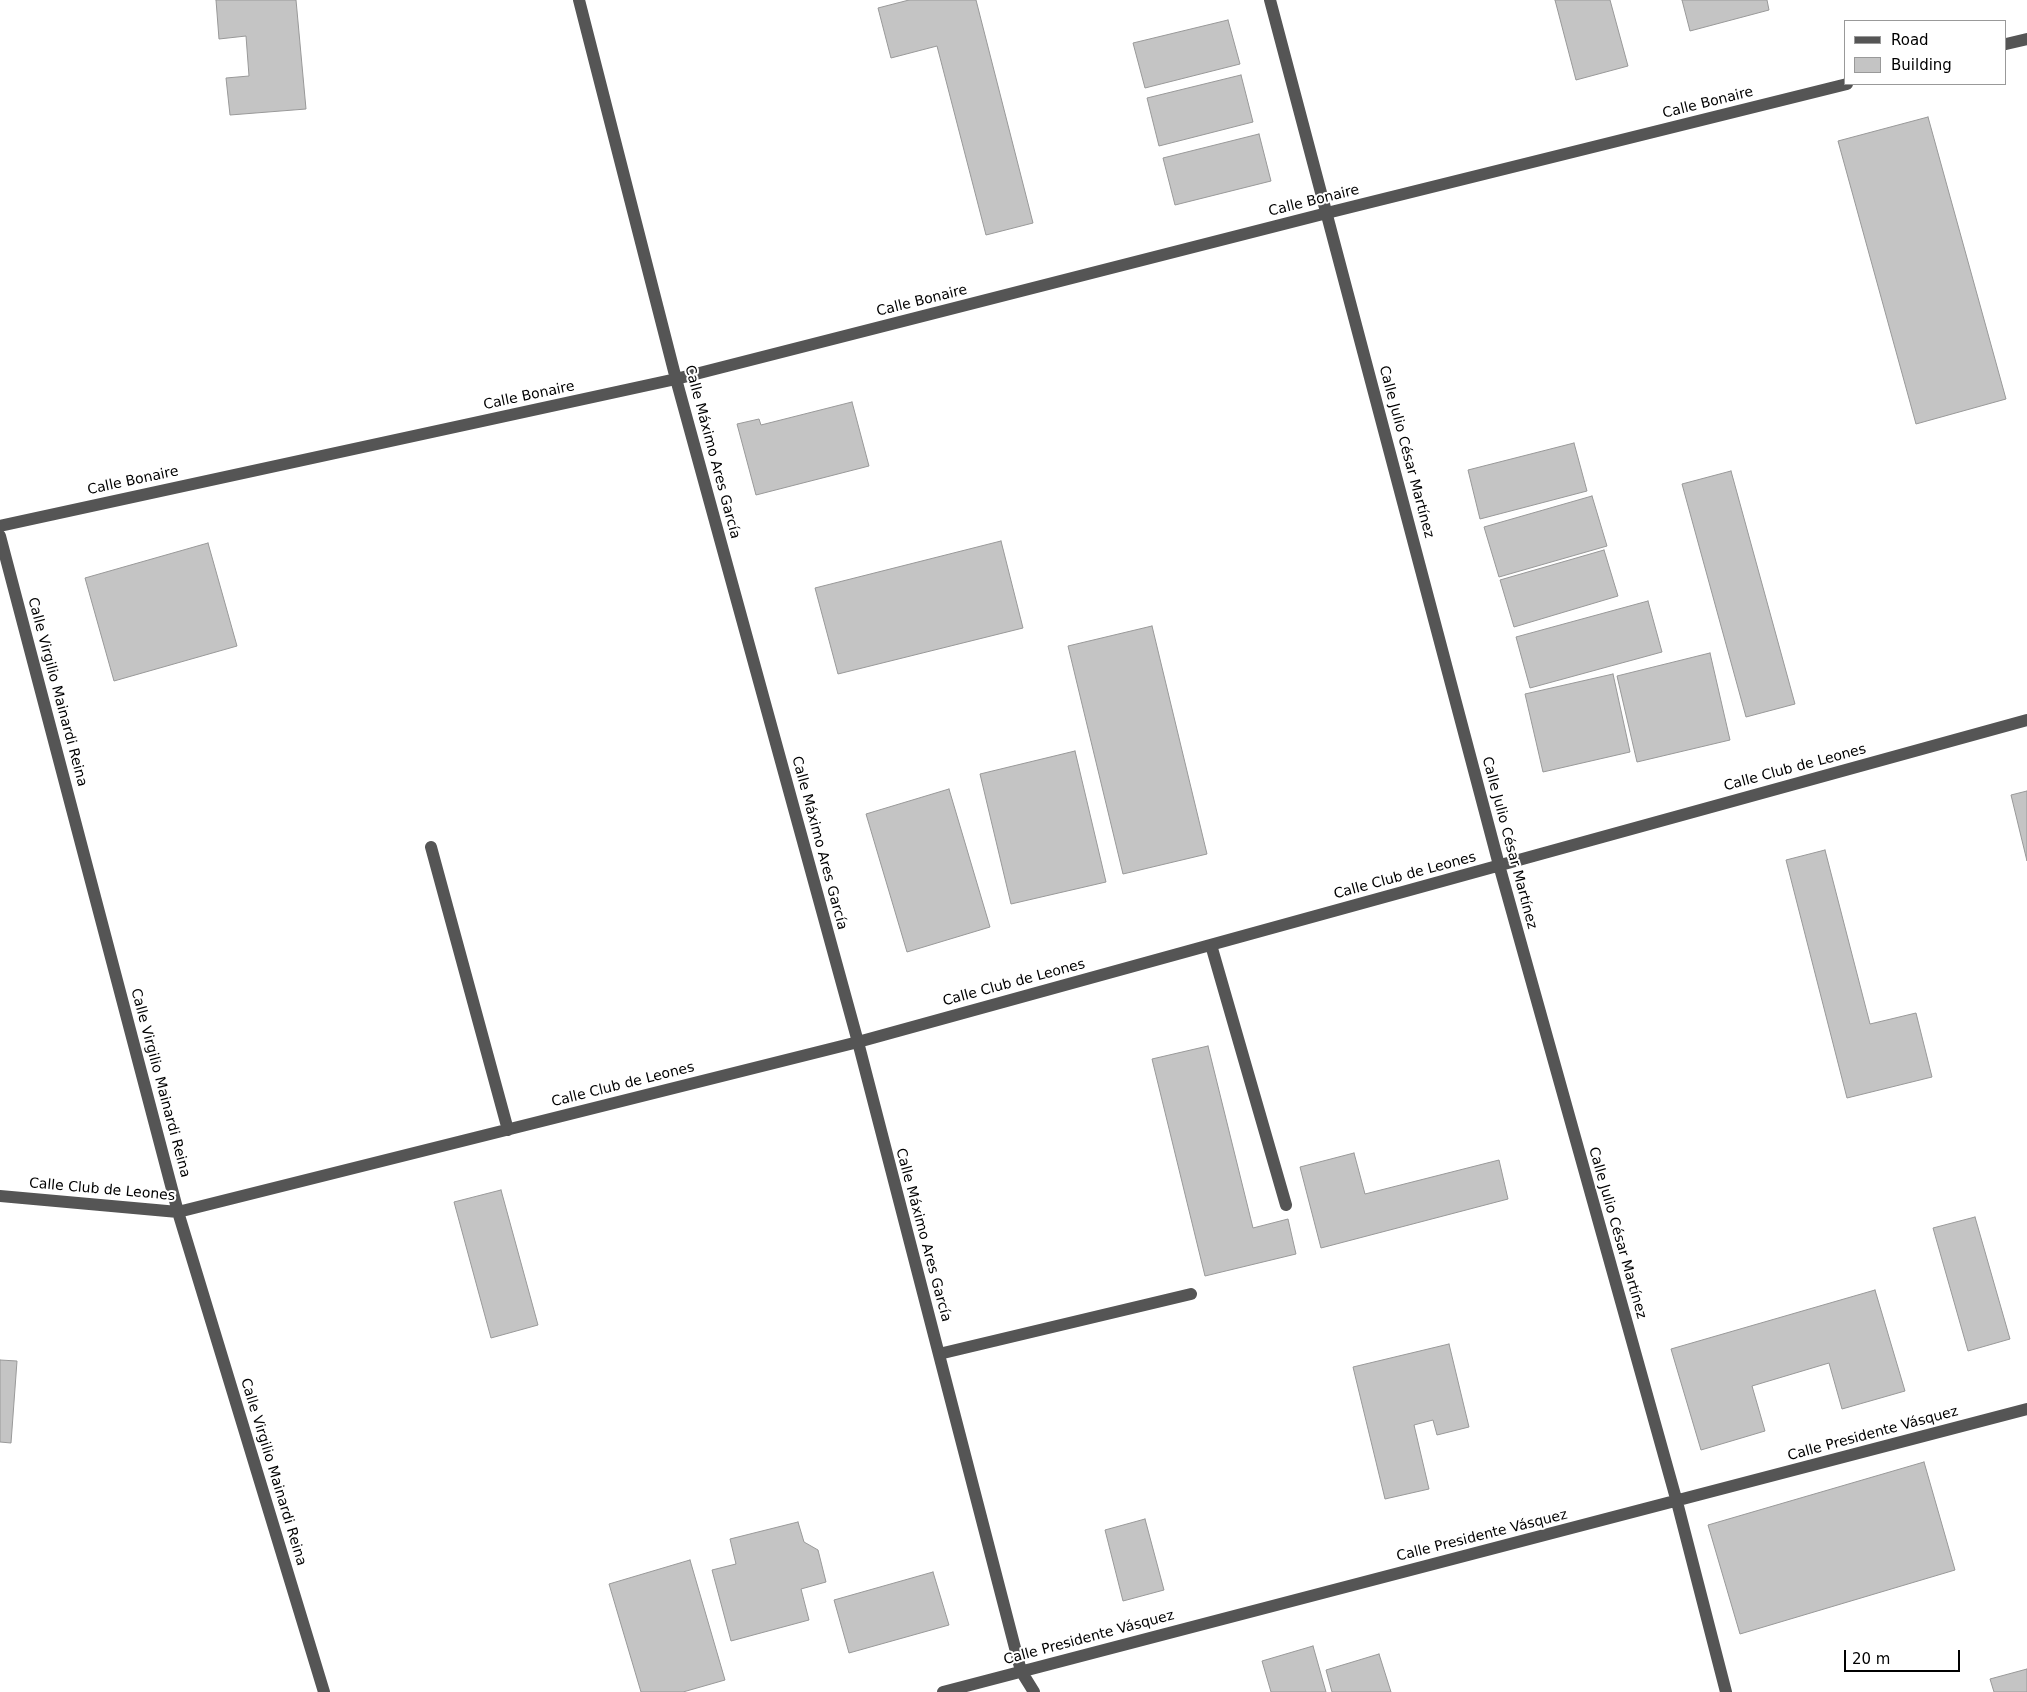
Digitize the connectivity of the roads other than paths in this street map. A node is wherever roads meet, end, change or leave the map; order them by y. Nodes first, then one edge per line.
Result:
1 (579, 0) edge
2 (1270, 0) edge
3 (2027, 39) edge
4 (2007, 44) edge
5 (1844, 84) edge
6 (1328, 213) junction
7 (676, 379) junction
8 (0, 526) edge
9 (0, 536) edge
10 (2027, 720) edge
11 (431, 847) dead end
12 (1498, 865) junction
13 (1211, 945) junction
14 (858, 1042) junction
15 (508, 1130) junction
16 (0, 1196) edge
17 (1286, 1205) dead end
18 (178, 1212) junction
19 (1191, 1294) dead end
20 (939, 1354) junction
21 (2027, 1409) edge
22 (1677, 1502) junction
23 (1021, 1671) junction
24 (324, 1692) edge
25 (943, 1692) edge
26 (1034, 1692) edge
27 (1726, 1692) edge

1 - 7 street, Calle Máximo Ares García
2 - 6 street, Calle Julio César Martínez
3 - 4 street
5 - 6 street, Calle Bonaire
6 - 7 street, Calle Bonaire
6 - 12 street, Calle Julio César Martínez
7 - 8 street, Calle Bonaire
7 - 14 street, Calle Máximo Ares García
9 - 18 street, Calle Virgilio Mainardi Reina
10 - 12 street, Calle Club de Leones
11 - 15 street
12 - 13 street, Calle Club de Leones
12 - 22 street, Calle Julio César Martínez
13 - 14 street, Calle Club de Leones
13 - 17 street
14 - 15 street, Calle Club de Leones
14 - 20 street, Calle Máximo Ares García
15 - 18 street, Calle Club de Leones
16 - 18 street, Calle Club de Leones
18 - 24 street, Calle Virgilio Mainardi Reina
19 - 20 street
20 - 23 street, Calle Máximo Ares García
21 - 22 street, Calle Presidente Vásquez
22 - 23 street, Calle Presidente Vásquez
22 - 27 street, Calle Julio César Martínez
23 - 25 street, Calle Presidente Vásquez
23 - 26 street, Calle Máximo Ares García

